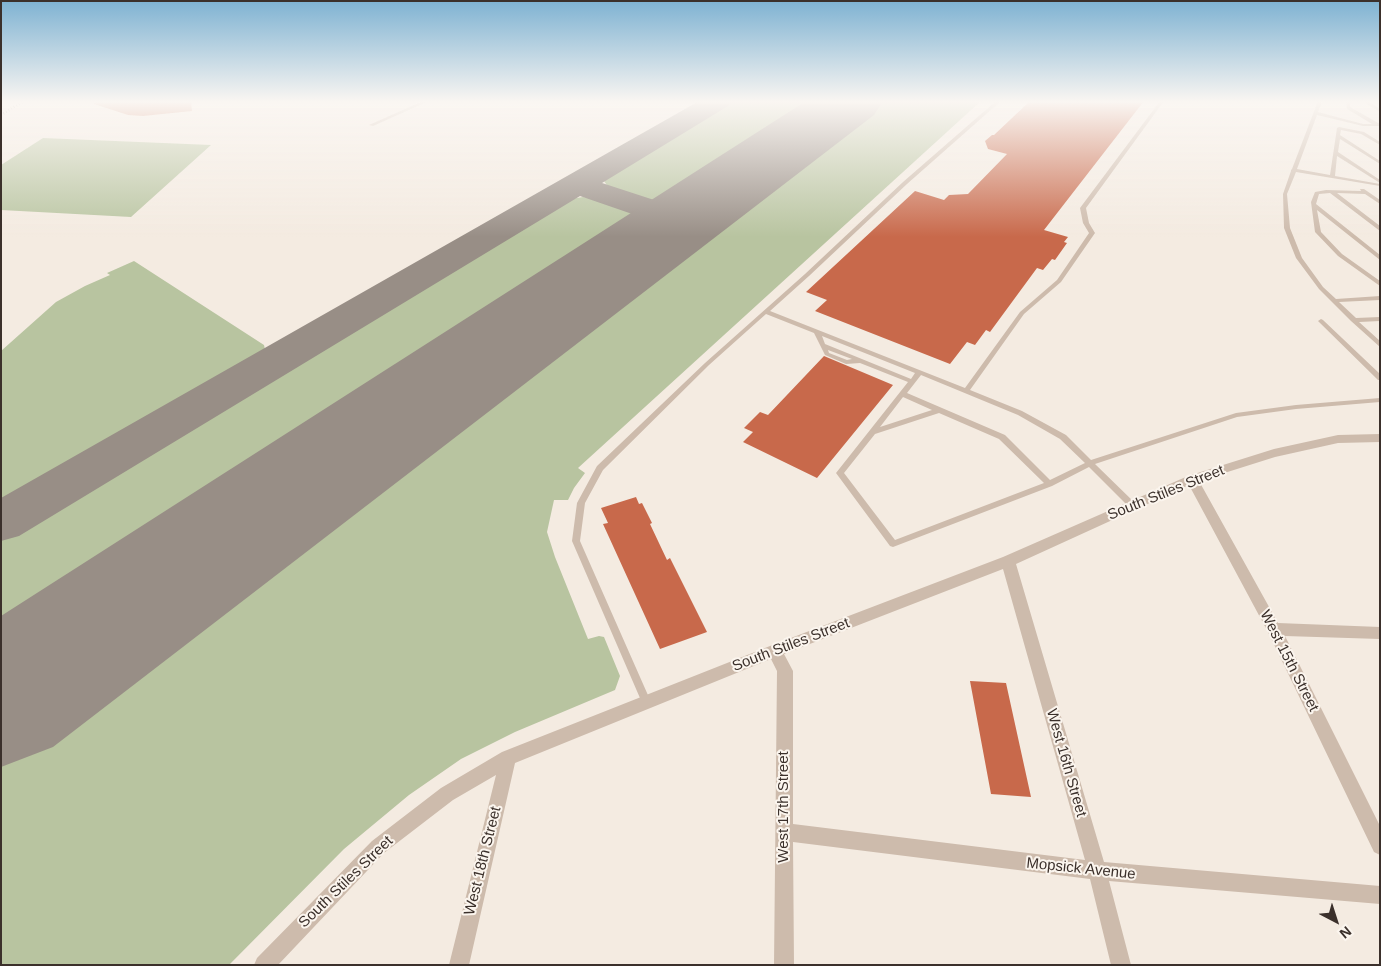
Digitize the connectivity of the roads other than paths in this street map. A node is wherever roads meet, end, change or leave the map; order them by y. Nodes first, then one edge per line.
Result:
1 (947, 146) edge
2 (1129, 146) edge
3 (1302, 146) edge
4 (1337, 146) edge
5 (1354, 146) edge
6 (1336, 153) junction
7 (1380, 163) edge
8 (1293, 170) junction
9 (1332, 178) junction
10 (1348, 180) junction
11 (1380, 184) edge
12 (1331, 191) junction
13 (1366, 193) junction
14 (1380, 203) edge
15 (1314, 205) junction
16 (1380, 229) edge
17 (1380, 258) edge
18 (1380, 284) edge
19 (1380, 298) edge
20 (1334, 301) junction
21 (766, 312) junction
22 (1380, 319) edge
23 (1353, 320) junction
24 (1321, 322) dead end
25 (817, 332) junction
26 (1380, 345) edge
27 (918, 373) junction
28 (1380, 378) edge
29 (912, 381) junction
30 (966, 392) junction
31 (902, 394) junction
32 (1380, 400) edge
33 (939, 410) junction
34 (872, 432) junction
35 (1380, 438) edge
36 (1091, 464) junction
37 (1192, 480) junction
38 (1049, 484) junction
39 (1132, 505) junction
40 (1008, 561) junction
41 (1274, 629) junction
42 (1380, 633) edge
43 (775, 651) junction
44 (646, 702) junction
45 (508, 758) junction
46 (784, 832) junction
47 (1380, 846) edge
48 (1097, 871) junction
49 (1380, 894) edge
50 (264, 965) edge
51 (458, 965) edge
52 (784, 965) edge
53 (1122, 965) edge

1 - 21 lane
2 - 30 lane
3 - 8 lane
4 - 6 lane
5 - 7 lane
6 - 9 lane
6 - 11 lane
8 - 9 lane
8 - 20 lane
9 - 10 lane
10 - 11 lane
10 - 13 lane
12 - 13 lane
12 - 15 lane
12 - 16 lane
13 - 14 lane
15 - 17 lane
15 - 18 lane
19 - 20 lane
20 - 23 lane
21 - 25 lane
21 - 44 lane
22 - 23 lane
23 - 26 lane
24 - 28 lane
25 - 27 lane
25 - 29 lane
27 - 29 lane
27 - 30 lane
29 - 31 lane
30 - 36 lane
31 - 33 lane
31 - 34 lane
32 - 36 lane
33 - 34 lane
33 - 38 lane
34 - 38 lane
35 - 37 street, South Stiles Street
36 - 38 lane
36 - 39 lane
37 - 39 street, South Stiles Street
37 - 41 street, West 15th Street
39 - 40 street, South Stiles Street
40 - 43 street, South Stiles Street
40 - 48 street, West 16th Street
41 - 42 street
41 - 47 street, West 15th Street
43 - 44 street, South Stiles Street
43 - 46 street, West 17th Street
44 - 45 street, South Stiles Street
45 - 50 street, South Stiles Street
45 - 51 street, West 18th Street
46 - 48 street, Mopsick Avenue
46 - 52 street, West 17th Street
48 - 49 street, Mopsick Avenue
48 - 53 street, West 16th Street

